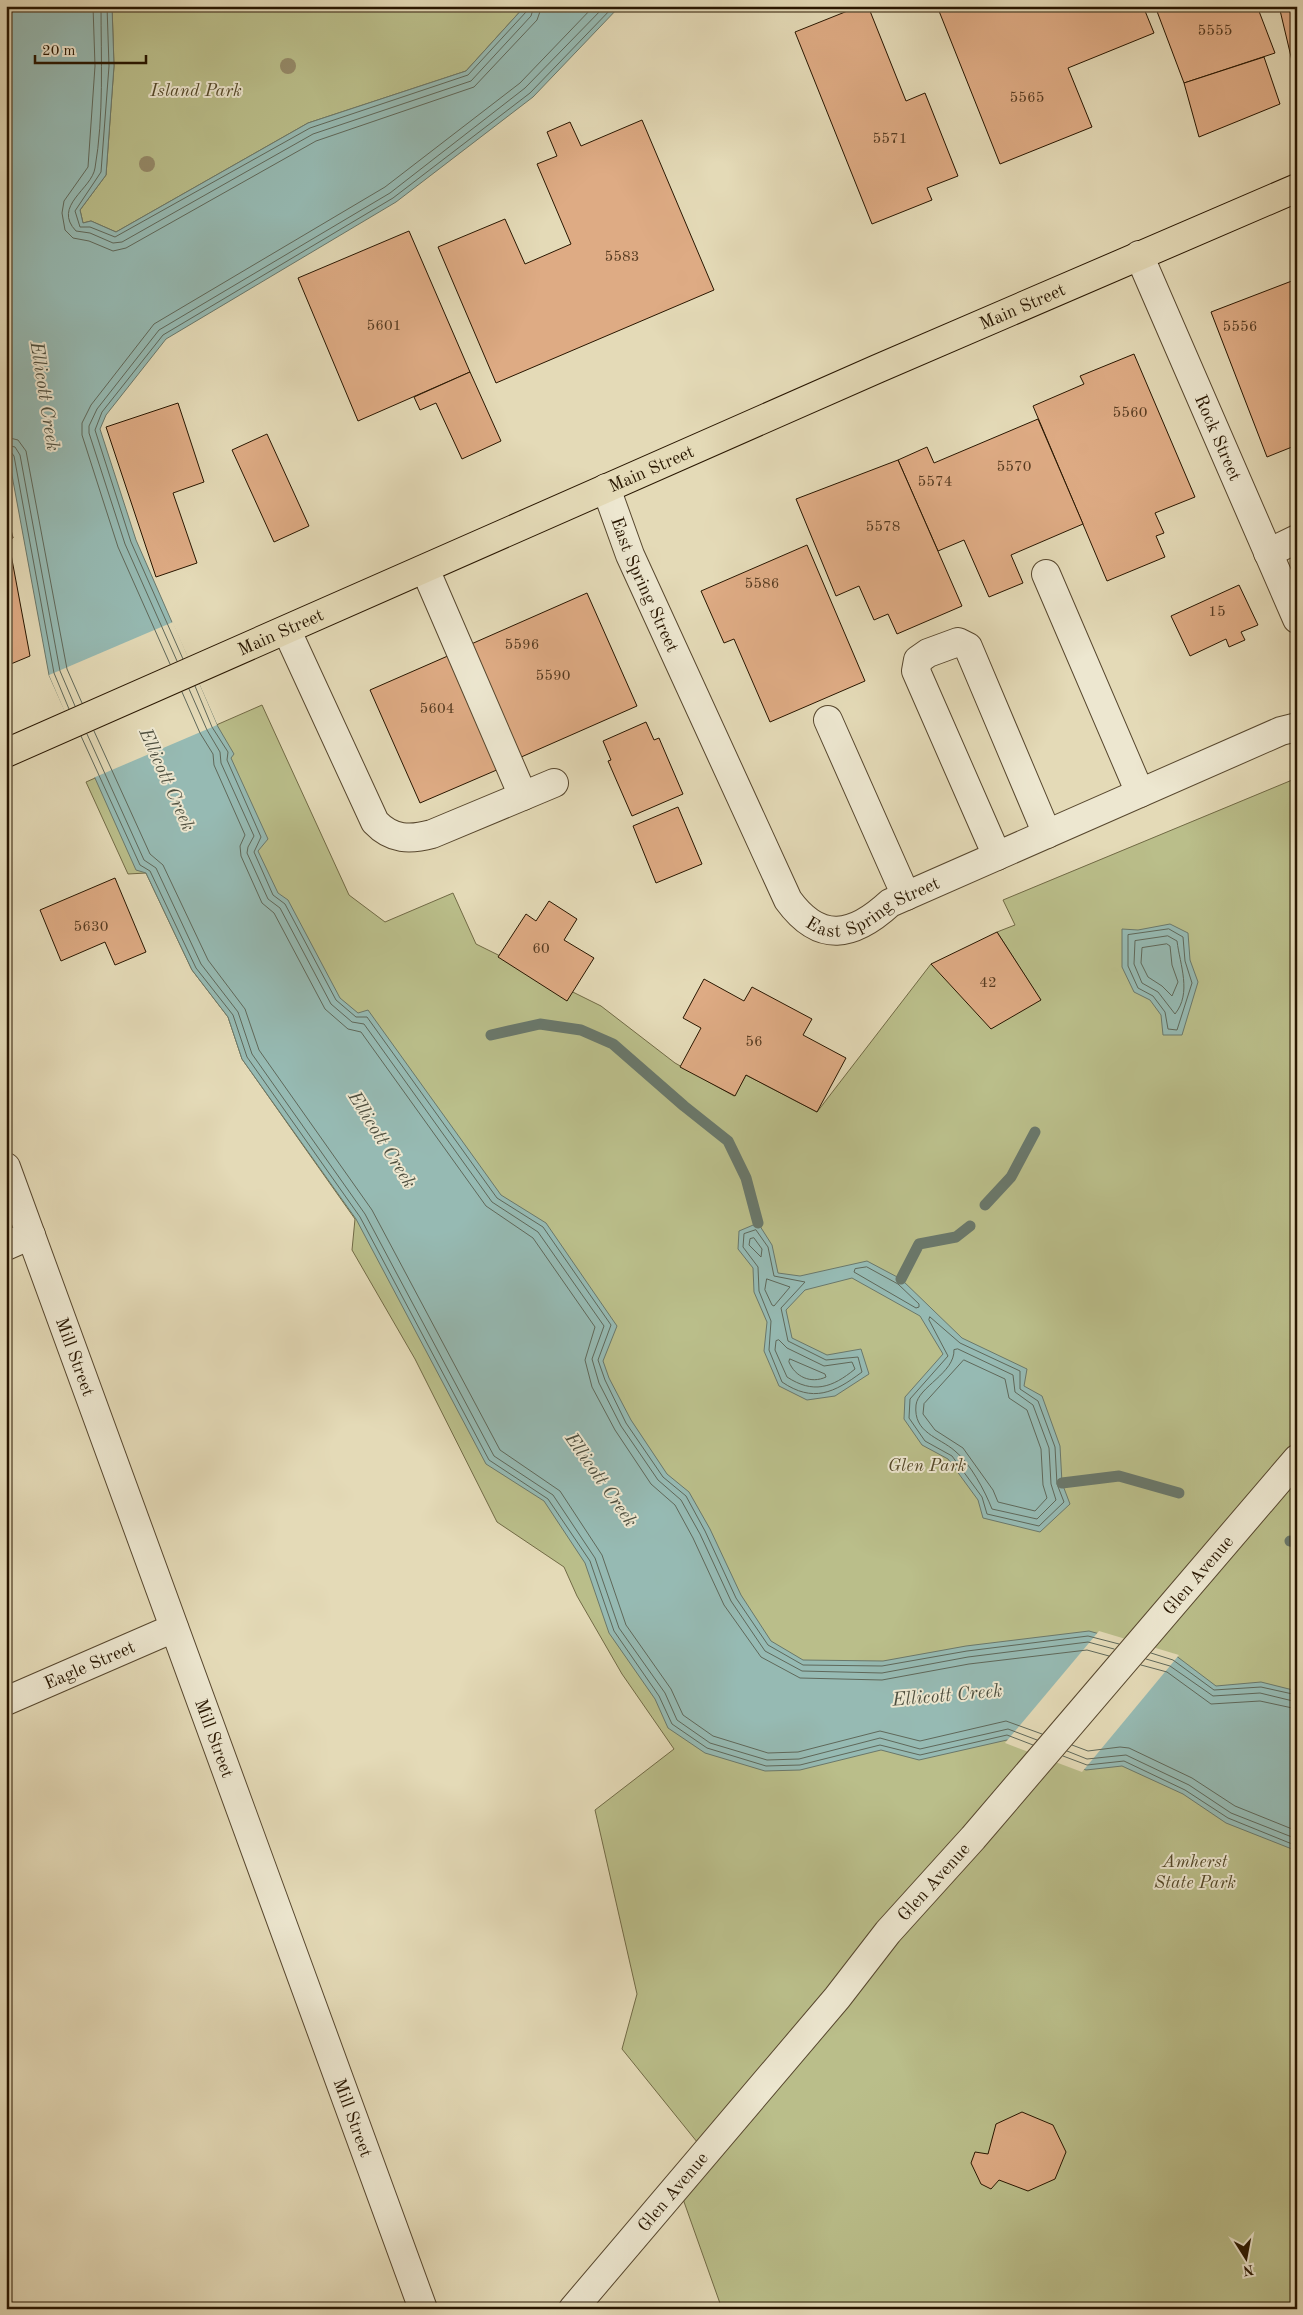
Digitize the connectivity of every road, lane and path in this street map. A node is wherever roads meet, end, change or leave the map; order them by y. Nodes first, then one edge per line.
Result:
1 (1297, 188) edge
2 (1140, 256) junction
3 (606, 488) junction
4 (1297, 539) edge
5 (1268, 552) junction
6 (425, 569) junction
7 (1046, 574) dead end
8 (1297, 619) edge
9 (287, 631) junction
10 (828, 720) dead end
11 (1297, 727) edge
12 (6, 753) edge
13 (554, 783) dead end
14 (1140, 793) junction
15 (523, 796) junction
16 (1047, 834) junction
17 (997, 856) junction
18 (898, 899) junction
19 (6, 1167) edge
20 (31, 1235) junction
21 (6, 1246) edge
22 (1297, 1459) edge
23 (174, 1628) junction
24 (6, 1701) edge
25 (423, 2309) edge
26 (573, 2309) edge

1 - 2 main road, Main Street
2 - 3 main road, Main Street
2 - 5 street, Rock Street
3 - 6 main road, Main Street
3 - 18 street, East Spring Street
4 - 5 street
5 - 8 street, Rock Street
6 - 9 main road, Main Street
6 - 15 street
7 - 14 street
9 - 12 main road, Main Street
9 - 15 street
10 - 18 street
11 - 14 street, East Spring Street
13 - 15 street
14 - 16 street, East Spring Street
16 - 17 street, East Spring Street
16 - 17 street
17 - 18 street, East Spring Street
19 - 20 street, Mill Street
20 - 21 street
20 - 23 street, Mill Street
22 - 26 street, Glen Avenue
23 - 24 street, Eagle Street
23 - 25 street, Mill Street

